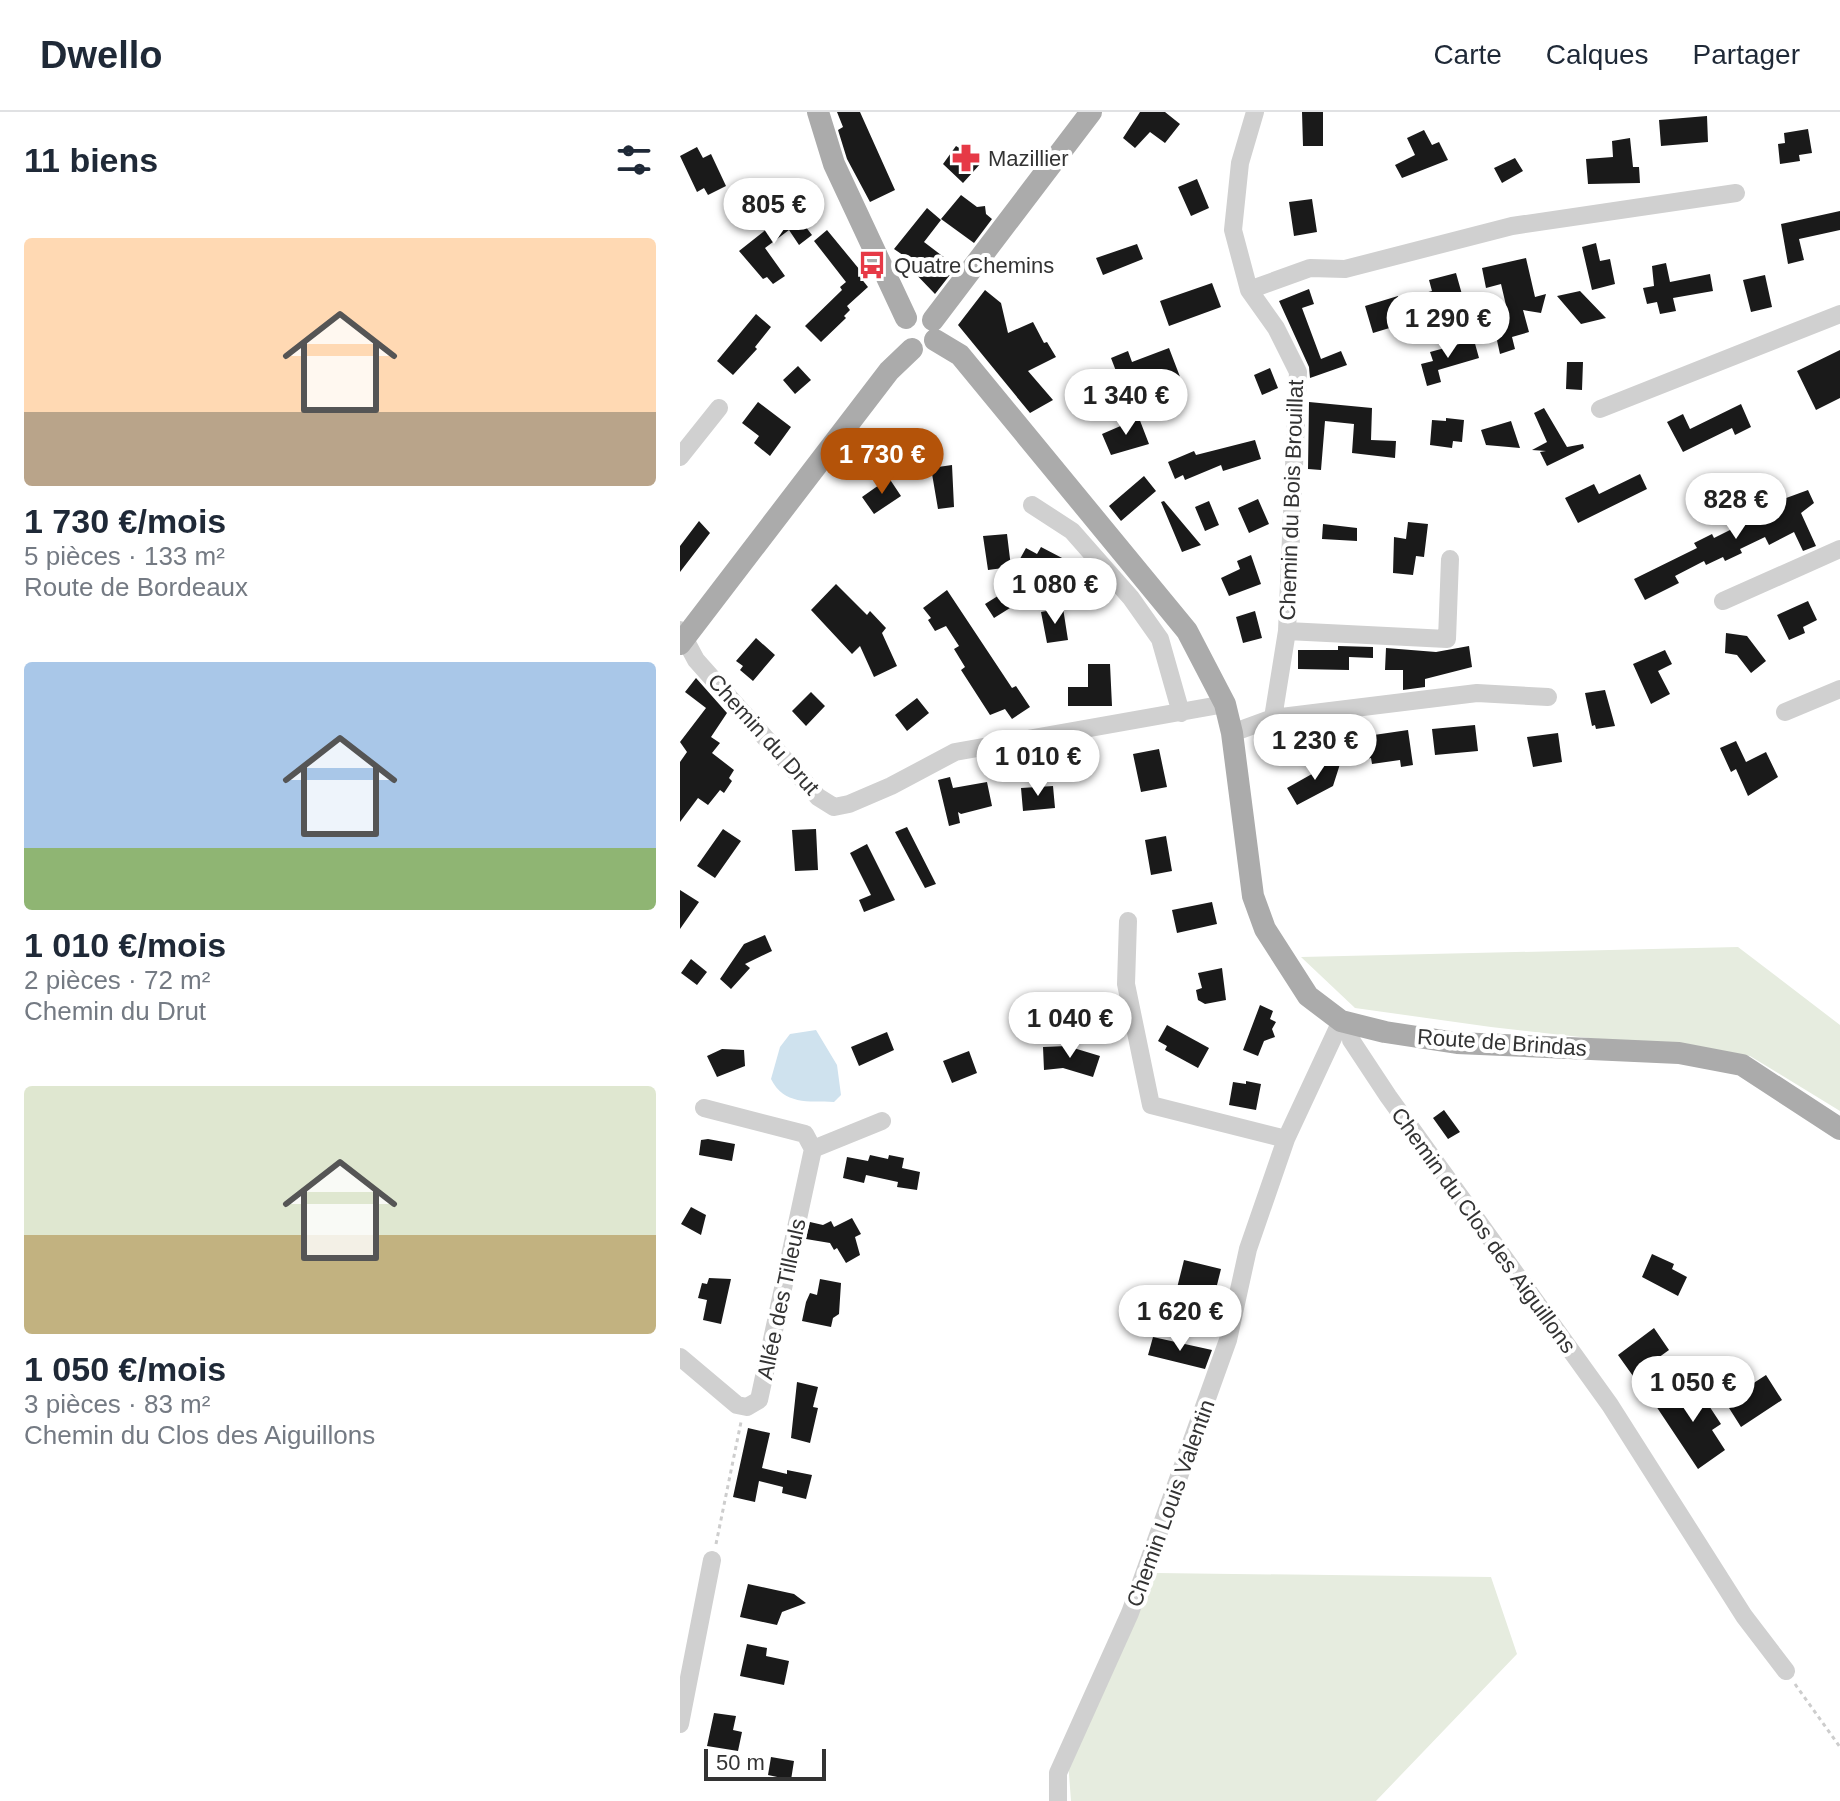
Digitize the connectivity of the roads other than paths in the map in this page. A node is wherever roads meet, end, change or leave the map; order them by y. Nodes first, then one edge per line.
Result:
1 (818, 112) edge
2 (1091, 112) edge
3 (1255, 112) edge
4 (1736, 193) dead end
5 (1249, 290) junction
6 (1840, 314) edge
7 (906, 318) junction
8 (934, 330) junction
9 (912, 349) junction
10 (719, 408) dead end
11 (1600, 409) dead end
12 (680, 457) edge
13 (1032, 505) dead end
14 (1840, 549) edge
15 (1450, 559) dead end
16 (1723, 601) dead end
17 (1287, 631) junction
18 (682, 637) edge
19 (1840, 689) edge
20 (1548, 697) dead end
21 (1225, 704) junction
22 (1785, 712) dead end
23 (1181, 713) junction
24 (1273, 718) junction
25 (1232, 733) junction
26 (1128, 921) dead end
27 (1347, 1023) junction
28 (704, 1108) dead end
29 (882, 1121) dead end
30 (1840, 1129) edge
31 (1286, 1139) junction
32 (813, 1149) junction
33 (680, 1357) edge
34 (712, 1560) road end
35 (1786, 1671) road end
36 (680, 1724) edge
37 (1058, 1801) edge

1 - 7 main road
2 - 8 main road
3 - 5 street, Chemin du Bois Brouillat
4 - 5 street
5 - 17 street, Chemin du Bois Brouillat
6 - 11 street
7 - 8 main road
7 - 9 main road
8 - 9 main road
8 - 21 main road, Route de Brindas
9 - 18 main road
10 - 12 street
13 - 23 street
14 - 16 street
15 - 17 street
17 - 24 street, Chemin du Bois Brouillat
18 - 23 street, Chemin du Drut
19 - 22 street
20 - 24 street
21 - 23 street, Chemin du Drut
21 - 25 main road, Route de Brindas
24 - 25 street
25 - 27 main road, Route de Brindas
26 - 31 street
27 - 30 main road, Route de Brindas
27 - 31 street, Chemin Louis Valentin
27 - 35 street, Chemin du Clos des Aiguillons
28 - 32 street
29 - 32 street
31 - 37 street, Chemin Louis Valentin
32 - 33 street, Allée des Tilleuls
34 - 36 street

